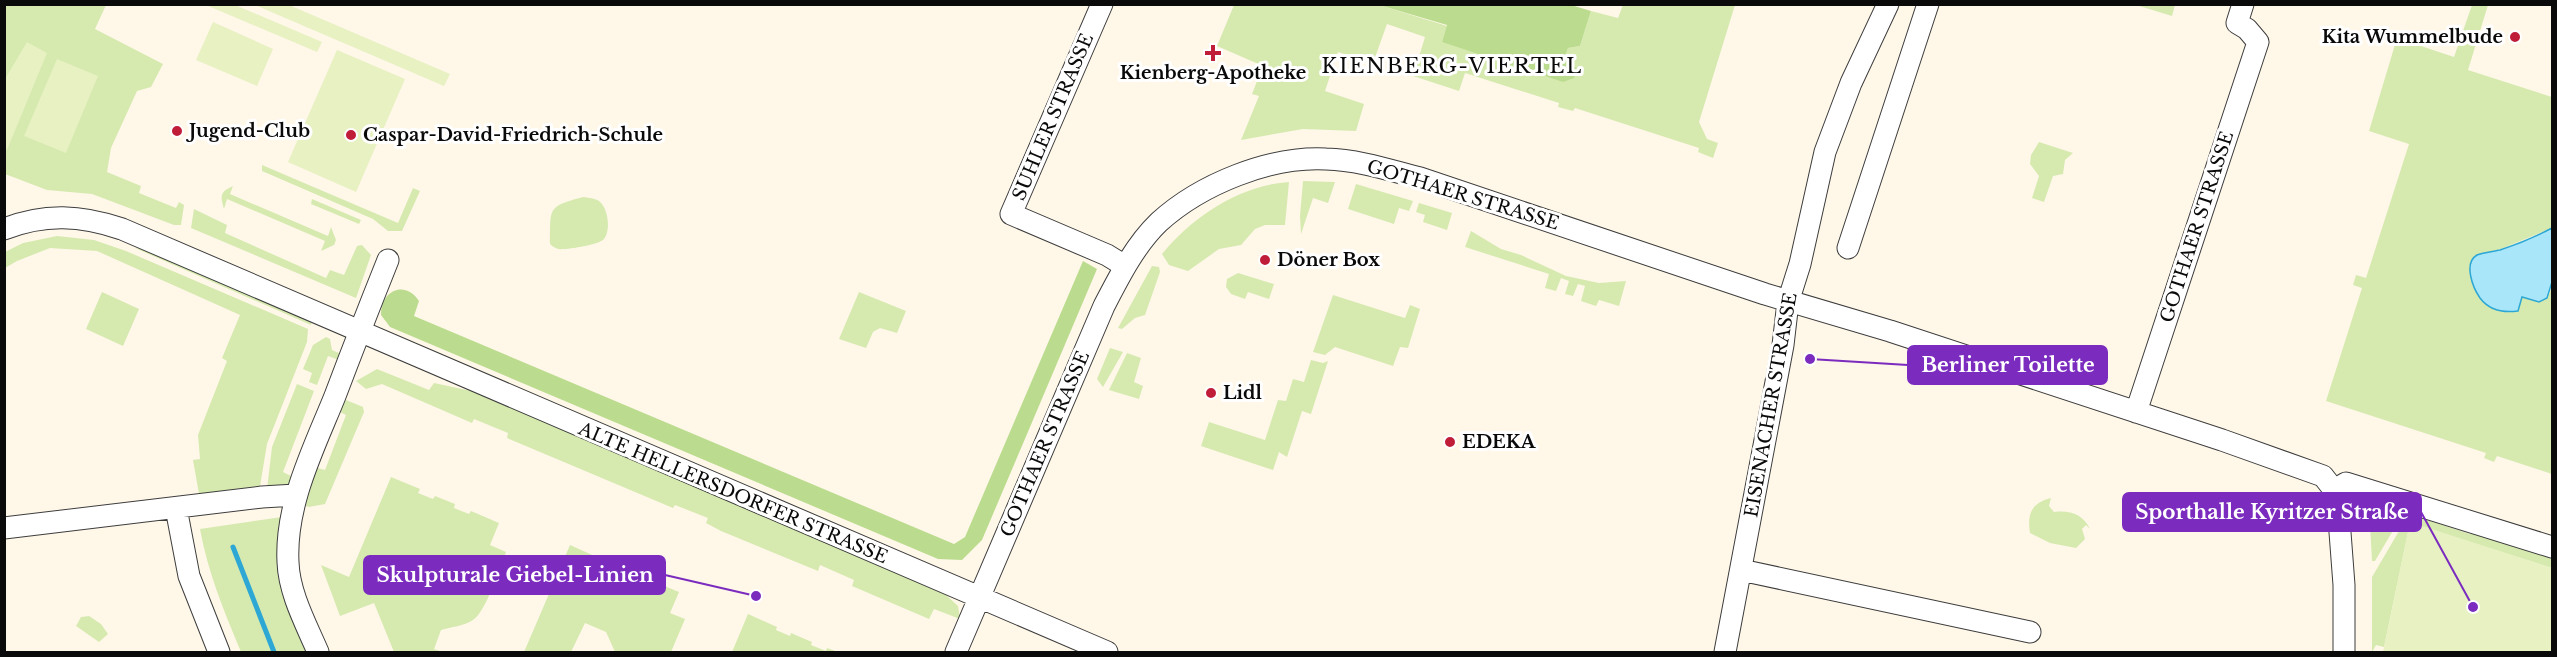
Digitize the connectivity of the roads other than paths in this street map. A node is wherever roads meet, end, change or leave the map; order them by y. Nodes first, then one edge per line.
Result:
1 (1102, 4) edge
2 (1888, 4) edge
3 (1928, 4) edge
4 (2243, 4) edge
5 (4, 229) edge
6 (1848, 248) dead end
7 (388, 260) dead end
8 (1125, 266) junction
9 (1788, 302) junction
10 (359, 333) junction
11 (2136, 412) junction
12 (2334, 490) junction
13 (296, 495) junction
14 (176, 508) junction
15 (4, 528) edge
16 (2553, 547) edge
17 (1741, 570) junction
18 (980, 599) junction
19 (2030, 632) dead end
20 (219, 652) edge
21 (318, 652) edge
22 (956, 652) edge
23 (1107, 652) edge
24 (1725, 652) edge
25 (2344, 652) edge

1 - 8 street, SUHLER STRASSE
2 - 9 street, EISENACHER STRASSE
3 - 6 street
4 - 11 street, GOTHAER STRASSE
5 - 10 street, ALTE HELLERSDORFER STRASSE
7 - 10 street
8 - 9 street, GOTHAER STRASSE
8 - 18 street, GOTHAER STRASSE
9 - 11 street, GOTHAER STRASSE
9 - 17 street, EISENACHER STRASSE
10 - 13 street
10 - 18 street, ALTE HELLERSDORFER STRASSE
11 - 12 street, GOTHAER STRASSE
12 - 16 street
12 - 25 street
13 - 14 street
13 - 21 street
14 - 15 street
14 - 20 street
17 - 19 street
17 - 24 street, EISENACHER STRASSE
18 - 22 street, GOTHAER STRASSE
18 - 23 street, ALTE HELLERSDORFER STRASSE

